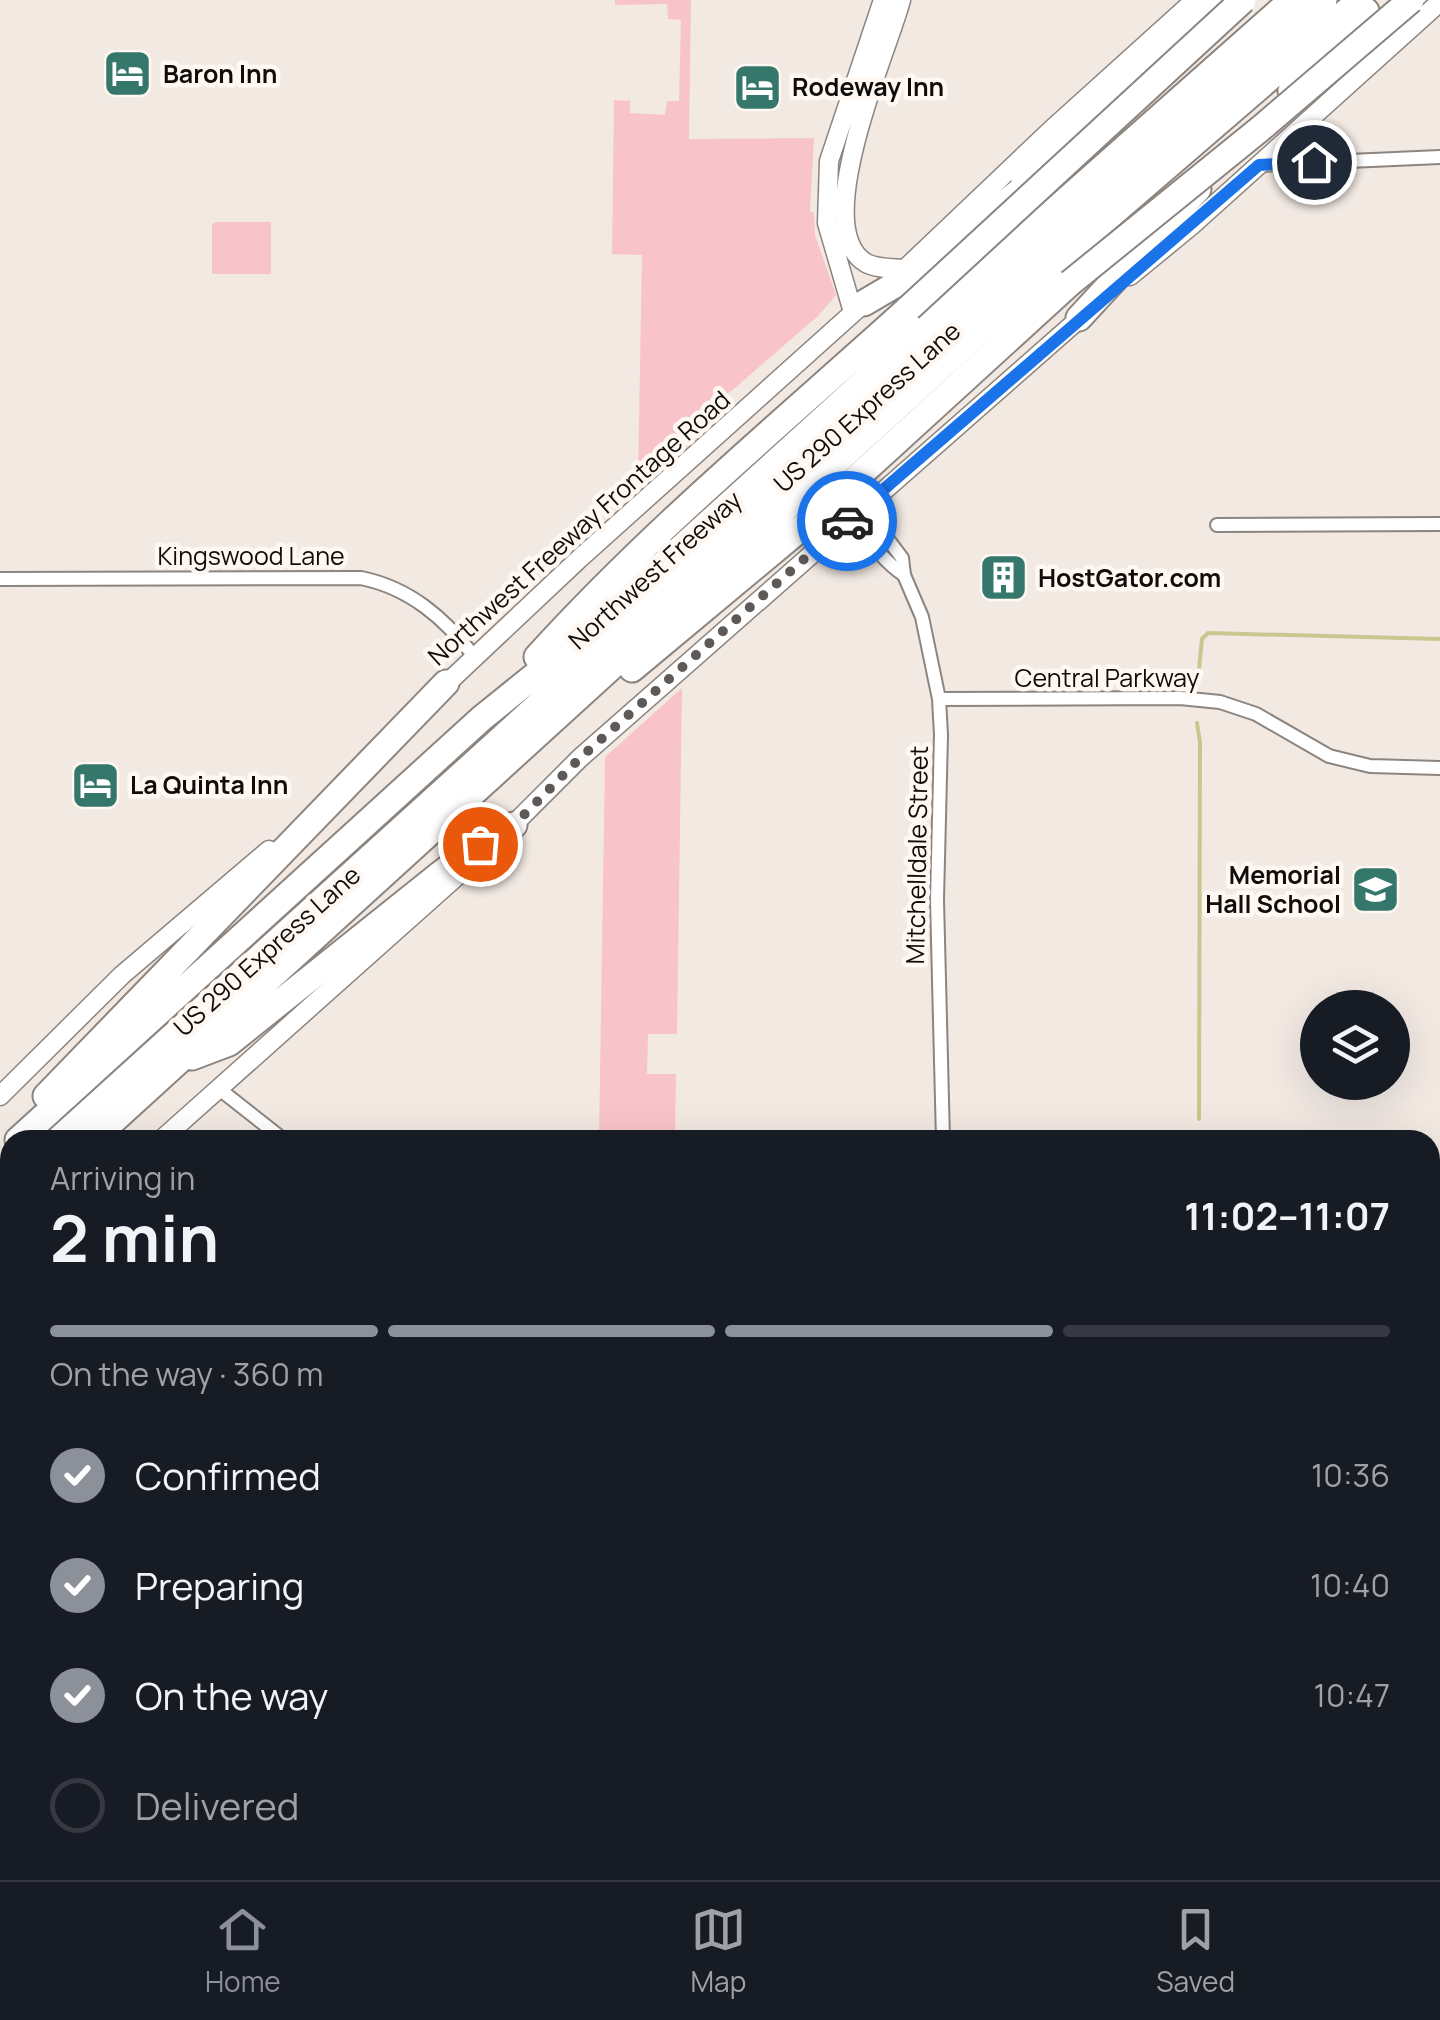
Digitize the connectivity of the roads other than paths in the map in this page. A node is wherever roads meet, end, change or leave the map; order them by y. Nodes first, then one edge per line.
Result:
1 (884, 0) edge
2 (901, 0) edge
3 (1195, 0) edge
4 (1219, 0) edge
5 (1243, 0) edge
6 (1276, 0) edge
7 (1292, 0) edge
8 (1324, 0) edge
9 (1360, 0) edge
10 (1376, 0) edge
11 (1410, 0) edge
12 (1440, 2) edge
13 (1440, 157) edge
14 (1259, 165) junction
15 (994, 209) junction
16 (904, 269) junction
17 (859, 308) junction
18 (1079, 318) junction
19 (881, 491) junction
20 (1440, 524) edge
21 (1217, 525) dead end
22 (839, 528) junction
23 (904, 576) junction
24 (0, 579) edge
25 (474, 656) junction
26 (446, 683) junction
27 (938, 700) junction
28 (482, 718) junction
29 (554, 719) junction
30 (1440, 768) edge
31 (514, 825) junction
32 (178, 1062) junction
33 (218, 1088) junction
34 (0, 1096) edge
35 (27, 1130) edge
36 (28, 1130) edge
37 (69, 1130) edge
38 (103, 1130) edge
39 (171, 1130) edge
40 (271, 1130) edge
41 (943, 1130) edge

1 - 17 main road
2 - 16 main road
3 - 16 main road, Northwest Freeway Frontage Road
4 - 15 highway
5 - 28 highway, bridge
6 - 15 highway
7 - 28 highway, Northwest Freeway
8 - 37 highway, US 290 Express Lane
9 - 29 highway, Northwest Freeway
10 - 18 highway
11 - 29 highway, bridge
12 - 14 main road
13 - 14 street
14 - 18 main road
15 - 17 highway
16 - 17 main road, Northwest Freeway Frontage Road
17 - 25 main road, Northwest Freeway Frontage Road
18 - 19 main road
19 - 22 main road
19 - 23 street, Mitchelldale Street
20 - 21 street
22 - 23 street, Mitchelldale Street
22 - 31 main road
23 - 27 street, Mitchelldale Street
24 - 25 street, Kingswood Lane
25 - 26 main road, Northwest Freeway Frontage Road
26 - 34 main road, Northwest Freeway Frontage Road
26 - 35 highway
27 - 30 street, Central Parkway
27 - 41 street, Mitchelldale Street
28 - 36 highway, Northwest Freeway
29 - 32 highway, Northwest Freeway
31 - 32 highway
31 - 33 main road
32 - 38 highway, Northwest Freeway
33 - 39 main road
33 - 40 street

